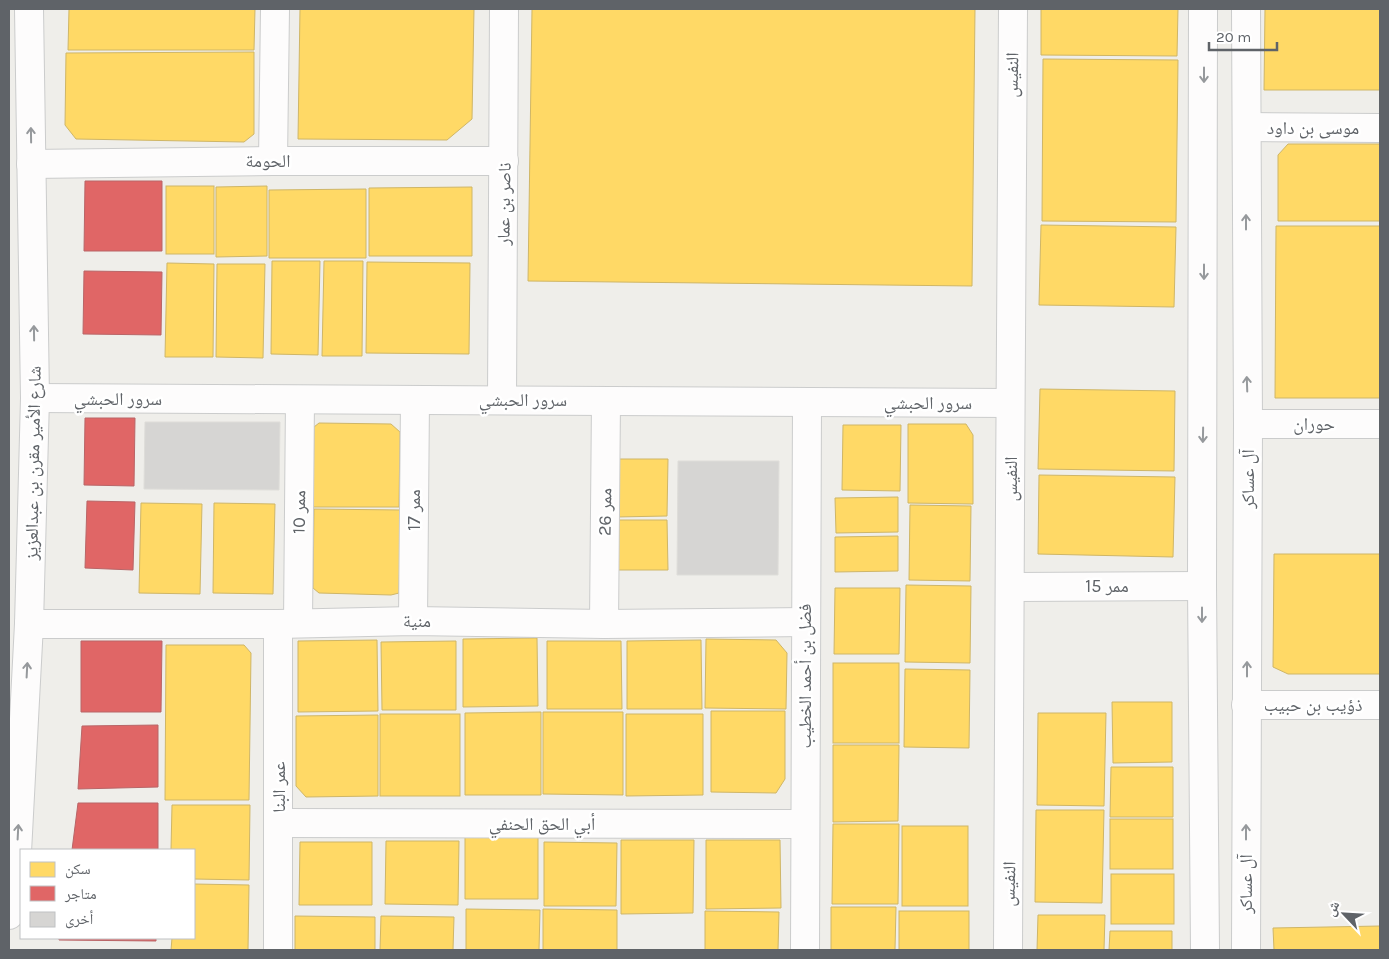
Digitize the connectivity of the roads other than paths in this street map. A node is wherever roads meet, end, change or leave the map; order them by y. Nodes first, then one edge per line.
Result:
1 (29, 9) edge
2 (275, 9) edge
3 (504, 9) edge
4 (1013, 9) edge
5 (1203, 9) edge
6 (1246, 9) edge
7 (1247, 127) junction
8 (1380, 128) edge
9 (274, 161) junction
10 (504, 162) junction
11 (32, 164) junction
12 (1204, 348) junction
13 (1246, 348) junction
14 (35, 398) junction
15 (300, 400) junction
16 (415, 400) junction
17 (502, 400) junction
18 (606, 401) junction
19 (807, 403) junction
20 (1010, 403) junction
21 (1248, 424) junction
22 (1380, 424) edge
23 (1202, 586) junction
24 (1012, 587) junction
25 (413, 621) junction
26 (805, 622) junction
27 (29, 624) junction
28 (288, 624) junction
29 (604, 624) junction
30 (1246, 705) junction
31 (1380, 705) edge
32 (280, 823) junction
33 (805, 824) junction
34 (9, 915) edge
35 (278, 950) edge
36 (805, 950) edge
37 (1008, 950) edge
38 (1205, 950) edge
39 (1246, 950) edge

11 -> 1 street, شارع الأمير مقرن بن عبدالعزيز
2 - 9 street
3 - 10 street, ناصر بن عمار
4 - 20 street, النفيس
5 -> 12 street
6 - 7 street, آل عساكر
7 - 8 street, موسى بن داود
13 -> 7 street, آل عساكر
9 - 10 street, الحومة
9 - 11 street, الحومة
10 - 17 street, ناصر بن عمار
14 -> 11 street, شارع الأمير مقرن بن عبدالعزيز
12 - 13 street
12 -> 23 street
21 -> 13 street, آل عساكر
14 - 15 street, سرور الحبشي
14 - 27 street, شارع الأمير مقرن بن عبدالعزيز
15 - 16 street, سرور الحبشي
15 - 28 street, ممر 10
16 - 17 street, سرور الحبشي
16 - 25 street, ممر 17
17 - 18 street, سرور الحبشي
18 - 19 street, سرور الحبشي
18 - 29 street, ممر 26
19 - 20 street, سرور الحبشي
19 - 26 street, فضل بن أحمد الخطيب
20 - 24 street, النفيس
21 - 22 street, حوران
30 -> 21 street, آل عساكر
23 - 24 street, ممر 15
23 -> 38 street
24 - 37 street, النفيس
25 - 28 street, منية
25 - 29 street, منية
26 - 29 street, منية
26 - 33 street, فضل بن أحمد الخطيب
27 - 28 street, منية
34 -> 27 street, شارع الأمير مقرن بن عبدالعزيز
28 - 32 street, عمر البنا
30 - 31 street, ذؤيب بن حبيب
39 -> 30 street, آل عساكر
32 - 33 street, أبي الحق الحنفي
32 - 35 street, عمر البنا
33 - 36 street, فضل بن أحمد الخطيب

